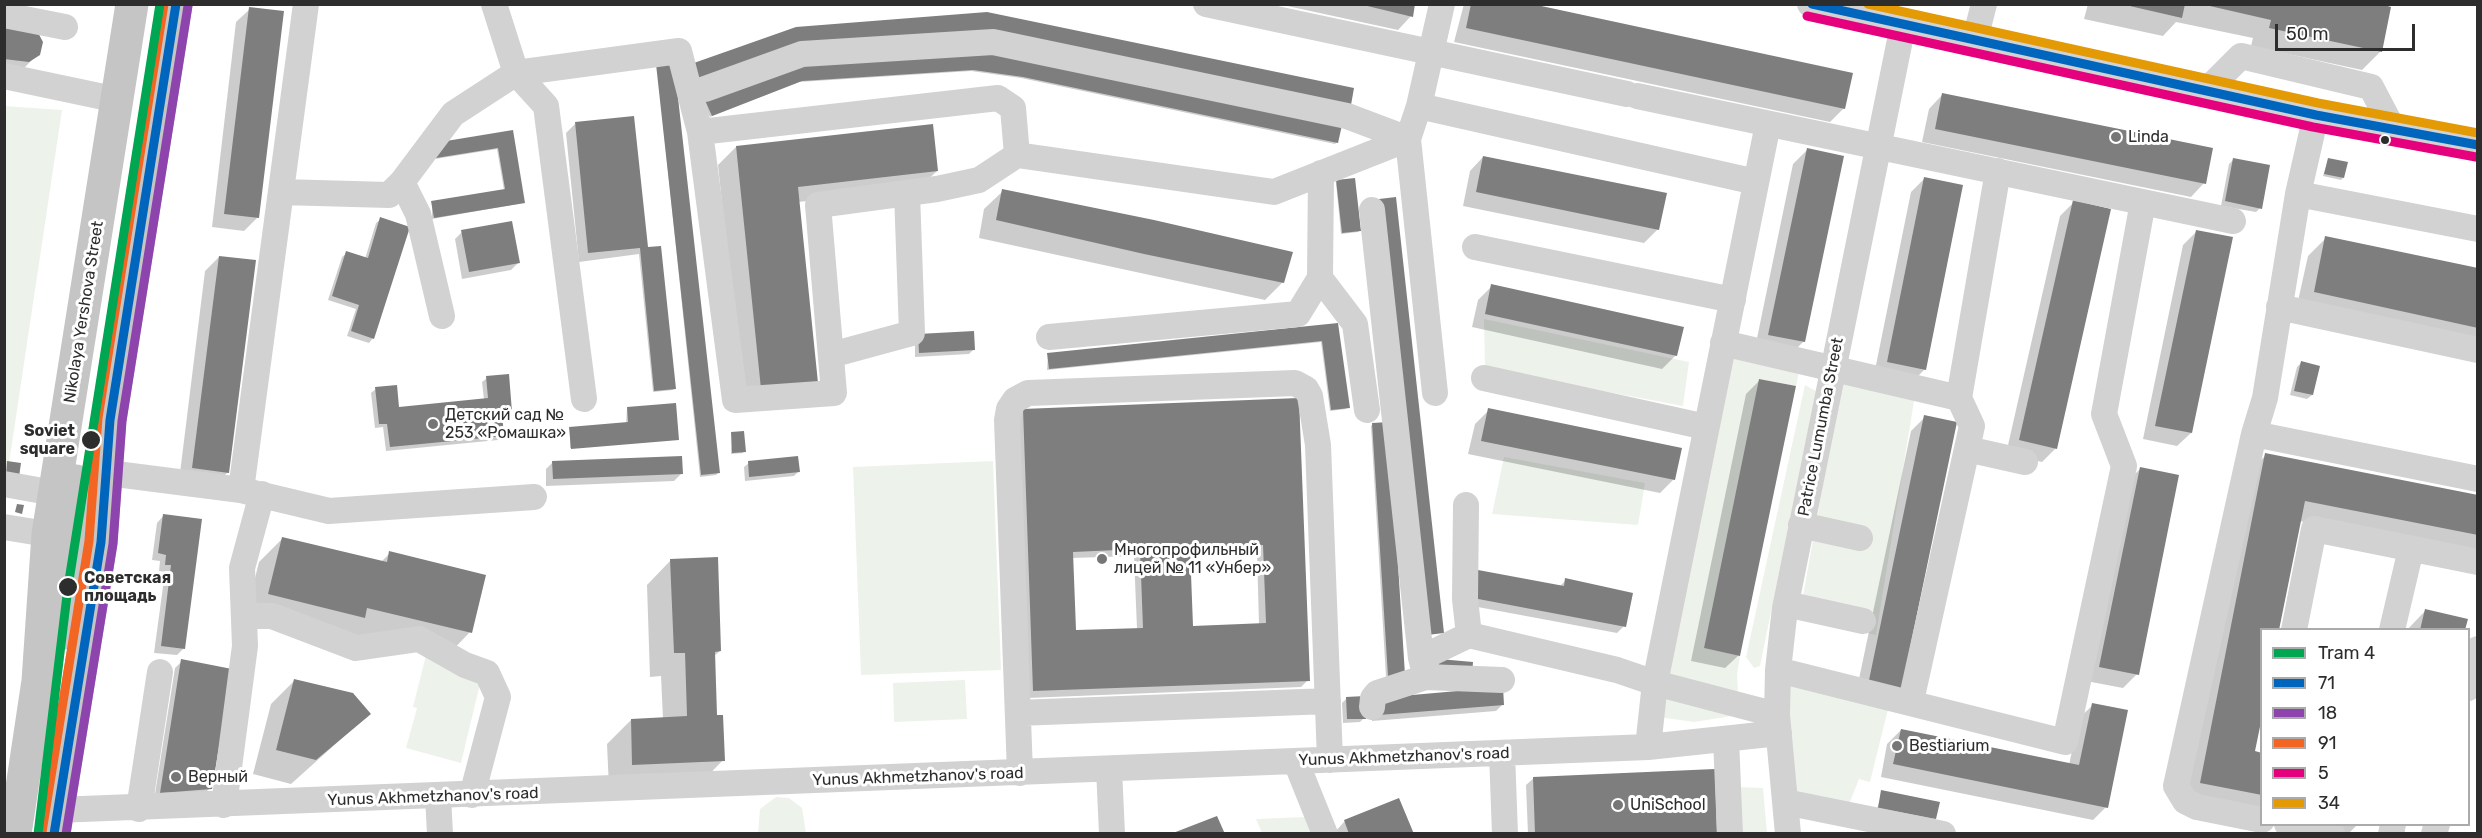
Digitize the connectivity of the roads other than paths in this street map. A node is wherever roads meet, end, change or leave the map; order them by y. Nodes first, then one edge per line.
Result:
1 (120, 4) edge
2 (176, 4) edge
3 (306, 4) edge
4 (494, 4) edge
5 (1206, 4) edge
6 (1442, 4) edge
7 (1810, 4) edge
8 (1984, 4) edge
9 (131, 5) edge
10 (4, 15) edge
11 (1903, 25) junction
12 (65, 27) dead end
13 (1975, 39) junction
14 (1430, 51) junction
15 (516, 73) junction
16 (4, 76) edge
17 (705, 89) dead end
18 (2206, 91) junction
19 (118, 100) junction
20 (1419, 106) junction
21 (2316, 115) junction
22 (1768, 124) junction
23 (2392, 127) junction
24 (700, 132) junction
25 (1408, 139) junction
26 (2478, 145) edge
27 (1878, 146) junction
28 (1017, 155) junction
29 (1998, 171) junction
30 (1321, 173) junction
31 (402, 182) junction
32 (1756, 182) junction
33 (281, 192) junction
34 (907, 193) junction
35 (2298, 194) junction
36 (2143, 202) junction
37 (1372, 210) dead end
38 (2233, 221) dead end
39 (2478, 229) edge
40 (1475, 247) dead end
41 (1320, 278) junction
42 (1733, 300) junction
43 (2279, 306) junction
44 (442, 315) dead end
45 (1049, 337) dead end
46 (1723, 343) junction
47 (2478, 350) edge
48 (831, 355) junction
49 (1832, 369) junction
50 (1484, 378) dead end
51 (1435, 393) dead end
52 (1959, 398) junction
53 (584, 399) dead end
54 (1367, 410) dead end
55 (110, 420) junction
56 (1706, 427) junction
57 (2254, 434) junction
58 (1966, 450) junction
59 (2025, 462) dead end
60 (108, 473) junction
61 (2478, 479) edge
62 (4, 484) edge
63 (251, 492) junction
64 (54, 493) junction
65 (534, 497) dead end
66 (1466, 505) dead end
67 (1802, 525) junction
68 (4, 527) edge
69 (74, 538) junction
70 (1860, 538) dead end
71 (2411, 549) junction
72 (2478, 562) edge
73 (1786, 604) junction
74 (244, 616) junction
75 (1863, 621) dead end
76 (2294, 628) edge
77 (2392, 628) edge
78 (1468, 635) junction
79 (2478, 649) edge
80 (1423, 668) junction
81 (1778, 669) junction
82 (160, 672) dead end
83 (1502, 680) dead end
84 (1654, 683) junction
85 (2470, 684) edge
86 (1328, 701) junction
87 (1911, 701) junction
88 (1372, 707) dead end
89 (1018, 713) junction
90 (1778, 724) junction
91 (1726, 739) junction
92 (1648, 747) junction
93 (1502, 753) junction
94 (1330, 760) junction
95 (1296, 762) junction
96 (1109, 770) junction
97 (1020, 773) junction
98 (472, 795) junction
99 (438, 796) junction
100 (1785, 802) junction
101 (224, 805) junction
102 (139, 809) junction
103 (2260, 819) edge
104 (56, 822) edge
105 (2292, 826) edge
106 (15, 834) edge
107 (440, 834) edge
108 (1112, 834) edge
109 (1325, 834) edge
110 (1505, 834) edge
111 (1730, 834) edge
112 (1788, 834) edge
113 (1943, 834) edge
114 (2332, 834) edge

1 - 9 street
2 - 55 main road, Nikolaya Yershova Street
3 - 33 street
4 - 15 street
5 - 14 street
6 - 14 street
7 - 11 street
8 - 13 street
9 - 19 main road, Nikolaya Yershova Street
10 - 12 street
11 - 13 street
11 - 27 street, Patrice Lumumba Street
13 - 18 street
14 - 20 street
14 - 22 street
15 - 24 street
15 - 31 street
15 - 53 street
16 - 19 street
17 - 25 street
18 - 21 street
18 - 23 street
19 - 64 main road, Nikolaya Yershova Street
19 - 69 main road
20 - 25 street
20 - 32 street
21 - 23 street
21 - 35 street
22 - 27 street
22 - 32 street
23 - 26 street
24 - 28 street
24 - 48 street
25 - 30 street
25 - 51 street
27 - 29 street
27 - 49 street, Patrice Lumumba Street
28 - 30 street
28 - 34 street
29 - 36 street
29 - 52 street
30 - 41 street
31 - 33 street
31 - 44 street
32 - 42 street
33 - 63 street
34 - 48 street
34 - 48 street
35 - 39 street
35 - 43 street
36 - 38 street
36 - 87 street
37 - 80 street
40 - 42 street
41 - 45 street
41 - 54 street
42 - 46 street
43 - 47 street
43 - 57 street
46 - 49 street
46 - 56 street
49 - 52 street
49 - 67 street, Patrice Lumumba Street
50 - 56 street
52 - 58 street
55 - 60 main road, Nikolaya Yershova Street
55 - 69 main road
56 - 84 street
57 - 61 street
57 - 103 street
58 - 59 street
58 - 87 street
60 - 63 street
60 - 69 main road, Nikolaya Yershova Street
62 - 64 street
63 - 65 street
63 - 74 street
64 - 69 main road, Nikolaya Yershova Street
66 - 78 street
67 - 70 street
67 - 73 street, Patrice Lumumba Street
68 - 69 street
69 - 104 main road, Nikolaya Yershova Street
69 - 106 main road
71 - 72 street
71 - 76 street
71 - 77 street
73 - 75 street
73 - 81 street, Patrice Lumumba Street
74 - 98 street
74 - 101 street
78 - 80 street
78 - 84 street
79 - 85 street
80 - 83 street
80 - 88 street
81 - 87 street
81 - 90 street, Patrice Lumumba Street
82 - 102 street
84 - 90 street
84 - 92 street
86 - 89 street
86 - 89 street
86 - 94 street
89 - 97 street
90 - 91 street, Yunus Akhmetzhanov's road
90 - 100 street, Patrice Lumumba Street
91 - 92 street, Yunus Akhmetzhanov's road
91 - 111 street
92 - 93 street, Yunus Akhmetzhanov's road
93 - 94 street, Yunus Akhmetzhanov's road
93 - 110 street
94 - 95 street, Yunus Akhmetzhanov's road
95 - 96 street, Yunus Akhmetzhanov's road
95 - 109 street
96 - 97 street, Yunus Akhmetzhanov's road
96 - 108 street
97 - 98 street, Yunus Akhmetzhanov's road
98 - 99 street, Yunus Akhmetzhanov's road
99 - 101 street, Yunus Akhmetzhanov's road
99 - 107 street
100 - 112 street, Patrice Lumumba Street
100 - 113 street
101 - 102 street, Yunus Akhmetzhanov's road
102 - 104 street, Yunus Akhmetzhanov's road
105 - 114 street

